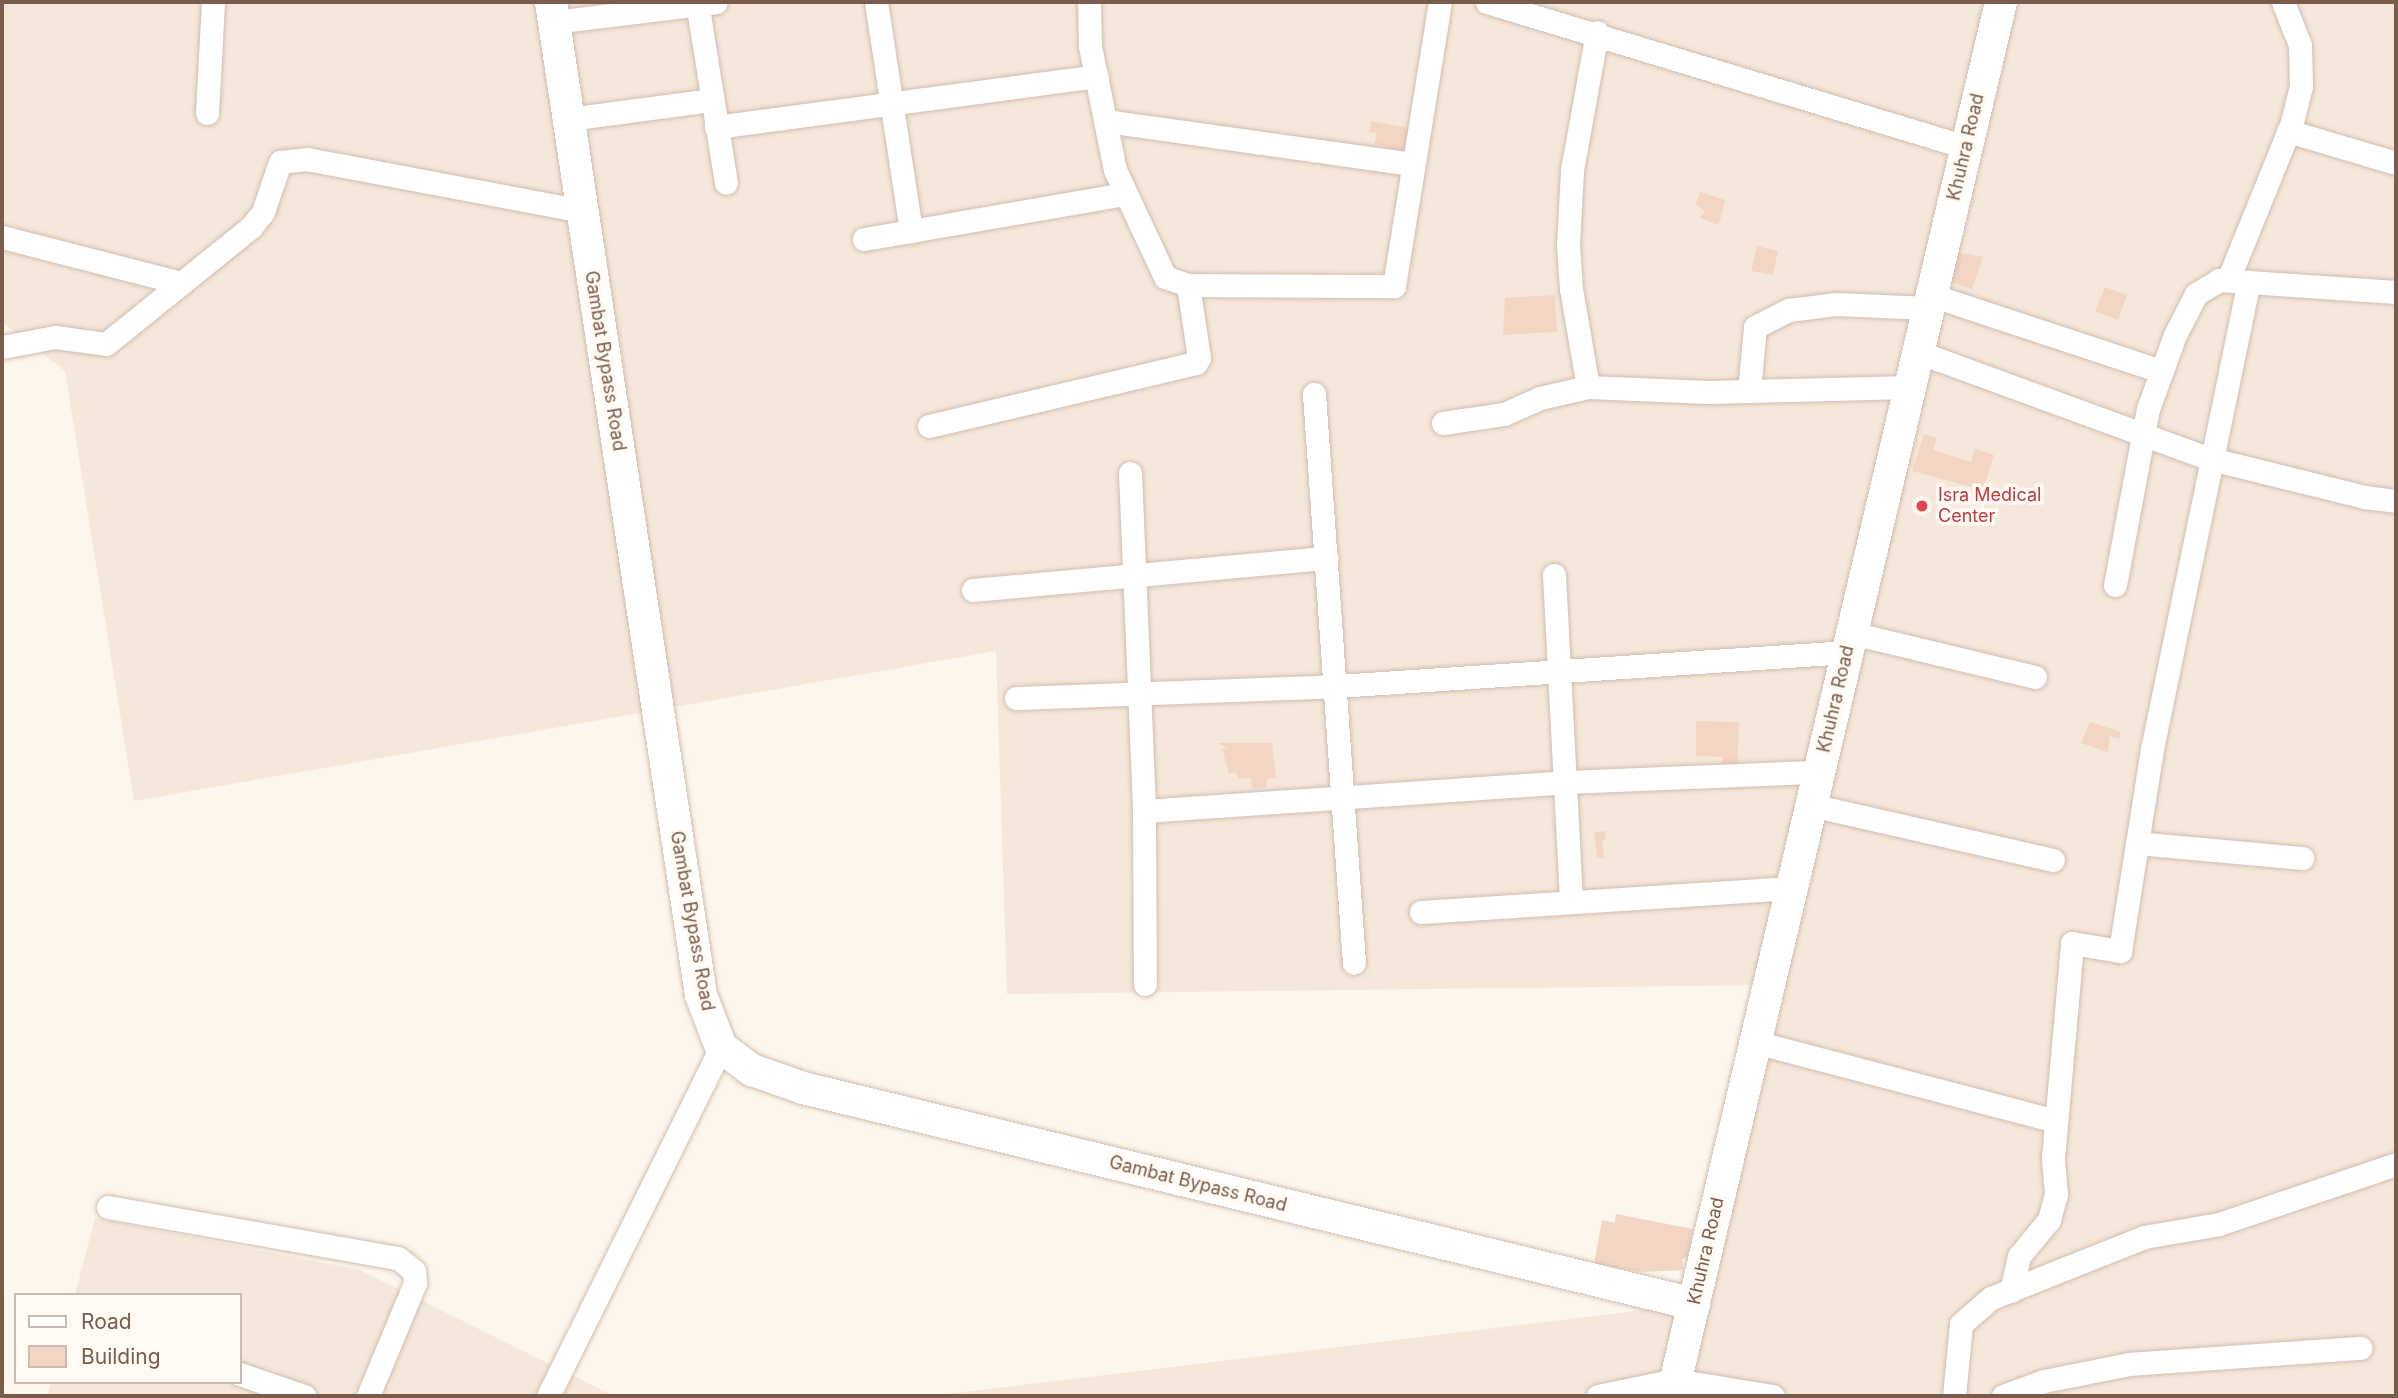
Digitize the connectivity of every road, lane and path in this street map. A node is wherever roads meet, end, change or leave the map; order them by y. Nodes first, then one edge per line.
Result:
1 (213, 2) edge
2 (876, 2) edge
3 (1088, 2) edge
4 (1440, 2) edge
5 (1487, 2) edge
6 (2001, 2) edge
7 (2283, 2) edge
8 (703, 3) edge
9 (553, 12) edge
10 (1597, 32) junction
11 (1097, 76) junction
12 (712, 100) junction
13 (890, 105) junction
14 (207, 113) dead end
15 (569, 119) junction
16 (1106, 121) junction
17 (716, 127) junction
18 (2288, 131) junction
19 (1966, 147) junction
20 (2396, 163) edge
21 (1413, 164) junction
22 (726, 183) dead end
23 (1124, 194) junction
24 (583, 212) junction
25 (911, 231) junction
26 (2, 237) edge
27 (864, 239) dead end
28 (2239, 281) junction
29 (181, 283) junction
30 (1188, 285) junction
31 (2396, 292) edge
32 (1930, 301) junction
33 (2, 347) edge
34 (1918, 352) junction
35 (2161, 371) junction
36 (1588, 387) junction
37 (1910, 387) junction
38 (1749, 391) junction
39 (1314, 394) dead end
40 (1443, 423) dead end
41 (929, 426) dead end
42 (2143, 437) junction
43 (2211, 459) junction
44 (1130, 473) dead end
45 (2396, 501) edge
46 (1327, 558) junction
47 (1554, 575) dead end
48 (1135, 576) junction
49 (2115, 585) dead end
50 (973, 590) dead end
51 (1849, 643) junction
52 (1560, 670) junction
53 (2035, 677) dead end
54 (1337, 686) junction
55 (1139, 692) junction
56 (1016, 698) dead end
57 (1819, 772) junction
58 (1565, 782) junction
59 (1346, 797) junction
60 (1811, 805) junction
61 (1144, 811) junction
62 (2137, 843) junction
63 (2302, 858) dead end
64 (2053, 860) dead end
65 (1791, 888) junction
66 (1571, 901) junction
67 (1421, 912) dead end
68 (1354, 963) dead end
69 (1146, 984) dead end
70 (1755, 1042) junction
71 (721, 1047) junction
72 (2056, 1121) junction
73 (2396, 1164) edge
74 (108, 1207) dead end
75 (2011, 1291) junction
76 (1694, 1304) junction
77 (2360, 1348) dead end
78 (242, 1375) edge
79 (1674, 1388) edge
80 (304, 1396) edge
81 (368, 1396) edge
82 (548, 1396) edge
83 (1598, 1396) edge
84 (1773, 1396) edge
85 (1954, 1396) edge
86 (2003, 1396) edge

1 - 14 street
2 - 13 street
3 - 11 street
4 - 21 street
5 - 10 street
6 - 19 street, Khuhra Road
7 - 18 street
8 - 9 street
8 - 12 street
9 - 15 street, Gambat Bypass Road
10 - 19 street
10 - 36 street
11 - 13 street
11 - 16 street
12 - 15 street
12 - 17 street
13 - 17 street
13 - 25 street
15 - 24 street, Gambat Bypass Road
16 - 21 street
16 - 23 street
17 - 22 street
18 - 20 street
18 - 28 street
19 - 32 street, Khuhra Road
21 - 30 street
23 - 25 street
23 - 30 street
24 - 29 street
24 - 71 street, Gambat Bypass Road
25 - 27 street
26 - 29 street
28 - 31 street
28 - 35 street
28 - 43 street
29 - 33 street
30 - 41 street
32 - 34 street, Khuhra Road
32 - 35 street
32 - 38 street
34 - 37 street, Khuhra Road
34 - 42 street
35 - 42 street
36 - 38 street
36 - 40 street
37 - 38 street
37 - 51 street, Khuhra Road
39 - 46 street
42 - 43 street
42 - 49 street
43 - 45 street
43 - 62 street
44 - 48 street
46 - 48 street
46 - 54 street
47 - 52 street
48 - 50 street
48 - 55 street
51 - 52 street
51 - 53 street
51 - 57 street, Khuhra Road
52 - 54 street
52 - 58 street
54 - 55 street
54 - 59 street
55 - 56 street
55 - 61 street
57 - 58 street
57 - 60 street, Khuhra Road
58 - 59 street
58 - 66 street
59 - 61 street
59 - 68 street
60 - 64 street
60 - 65 street, Khuhra Road
61 - 69 street
62 - 63 street
62 - 72 street
65 - 66 street
65 - 70 street, Khuhra Road
66 - 67 street
70 - 72 street
70 - 76 street, Khuhra Road
71 - 76 street, Gambat Bypass Road
71 - 82 street
72 - 75 street
73 - 75 street
74 - 81 street
75 - 85 street
76 - 79 street, Khuhra Road
77 - 86 street
78 - 80 street
79 - 83 street
79 - 84 street

